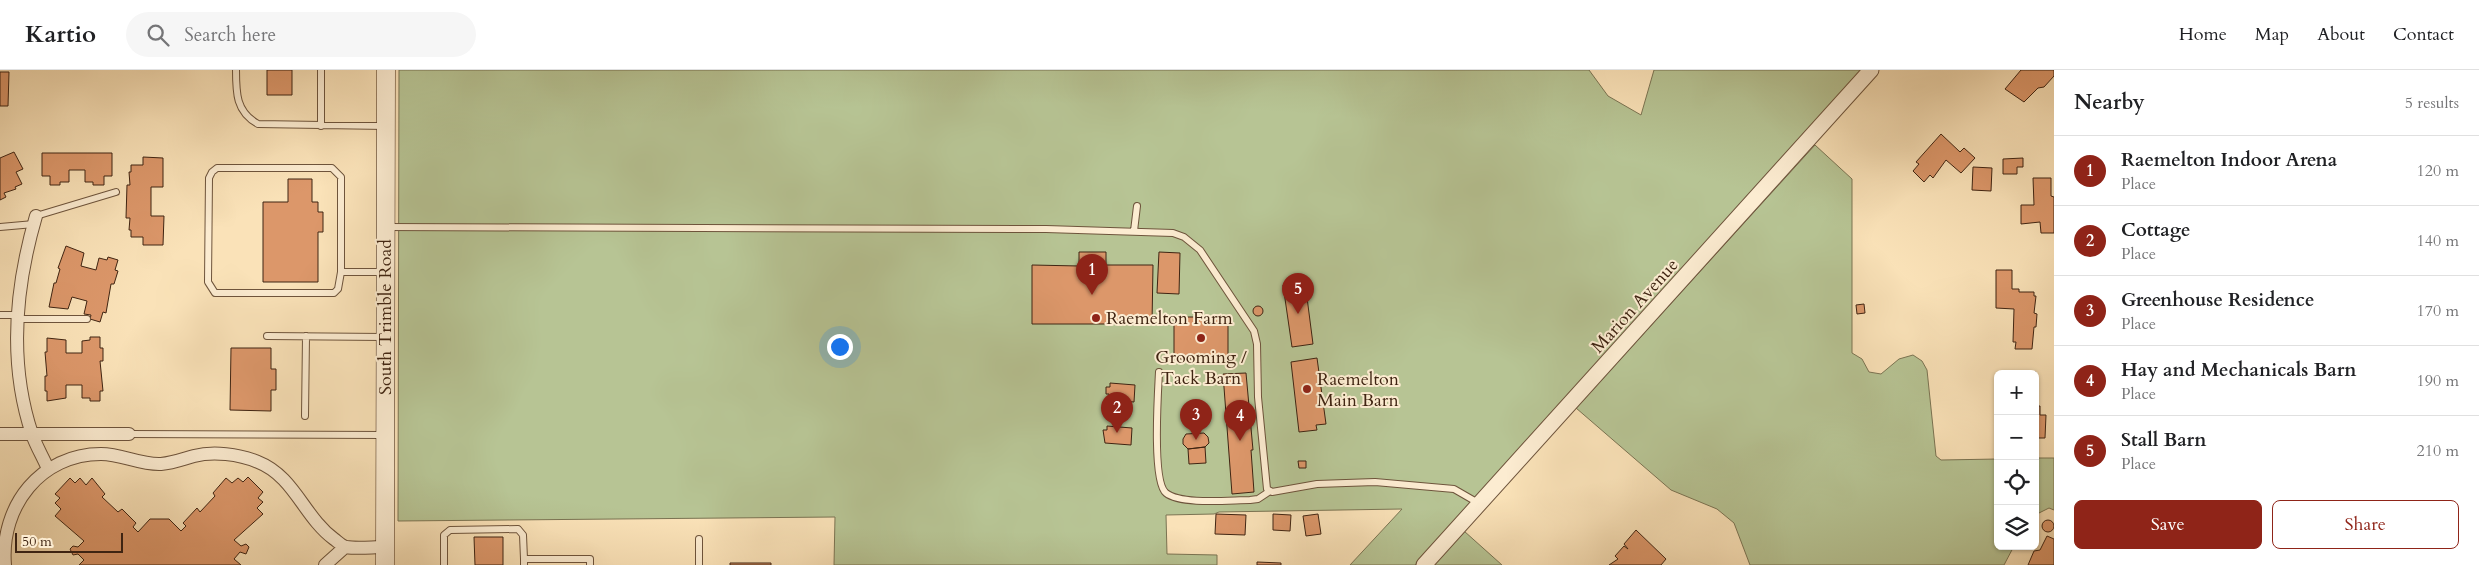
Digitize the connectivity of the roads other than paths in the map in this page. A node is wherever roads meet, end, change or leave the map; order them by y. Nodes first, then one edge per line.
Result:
1 (236, 70) edge
2 (321, 70) edge
3 (386, 70) edge
4 (1872, 70) edge
5 (321, 126) junction
6 (386, 126) junction
7 (116, 192) dead end
8 (1137, 206) dead end
9 (35, 220) junction
10 (385, 227) junction
11 (0, 228) edge
12 (1134, 231) junction
13 (341, 272) junction
14 (385, 272) junction
15 (0, 315) edge
16 (16, 317) junction
17 (87, 318) dead end
18 (267, 336) dead end
19 (306, 336) junction
20 (385, 337) junction
21 (1159, 372) dead end
22 (306, 416) dead end
23 (0, 434) edge
24 (32, 434) junction
25 (129, 434) joint
26 (385, 435) junction
27 (48, 469) junction
28 (1270, 491) junction
29 (1480, 504) junction
30 (699, 539) dead end
31 (2, 541) edge
32 (345, 547) junction
33 (384, 547) junction
34 (524, 562) edge
35 (5, 565) edge
36 (325, 565) edge
37 (384, 565) edge
38 (444, 565) edge
39 (590, 565) edge
40 (699, 565) edge
41 (1424, 565) edge

1 - 5 lane
2 - 5 lane
3 - 6 main road, South Trimble Road
4 - 29 street, Marion Avenue
5 - 6 lane
6 - 10 main road, South Trimble Road
7 - 9 lane
8 - 12 lane
9 - 11 lane
9 - 16 street
10 - 12 lane
10 - 14 main road, South Trimble Road
12 - 28 lane
13 - 13 lane
13 - 14 lane
14 - 20 main road, South Trimble Road
15 - 16 lane
16 - 17 lane
16 - 24 street
18 - 19 lane
19 - 20 lane
19 - 22 lane
20 - 26 main road, South Trimble Road
21 - 28 lane
23 - 24 street
24 - 25 street
24 - 27 street
25 - 26 lane
26 - 33 main road, South Trimble Road
27 - 31 street
27 - 32 street
28 - 29 lane
29 - 41 street, Marion Avenue
30 - 40 lane
31 - 35 street
32 - 33 street
32 - 36 street
33 - 37 main road, South Trimble Road
34 - 38 lane
34 - 39 lane

